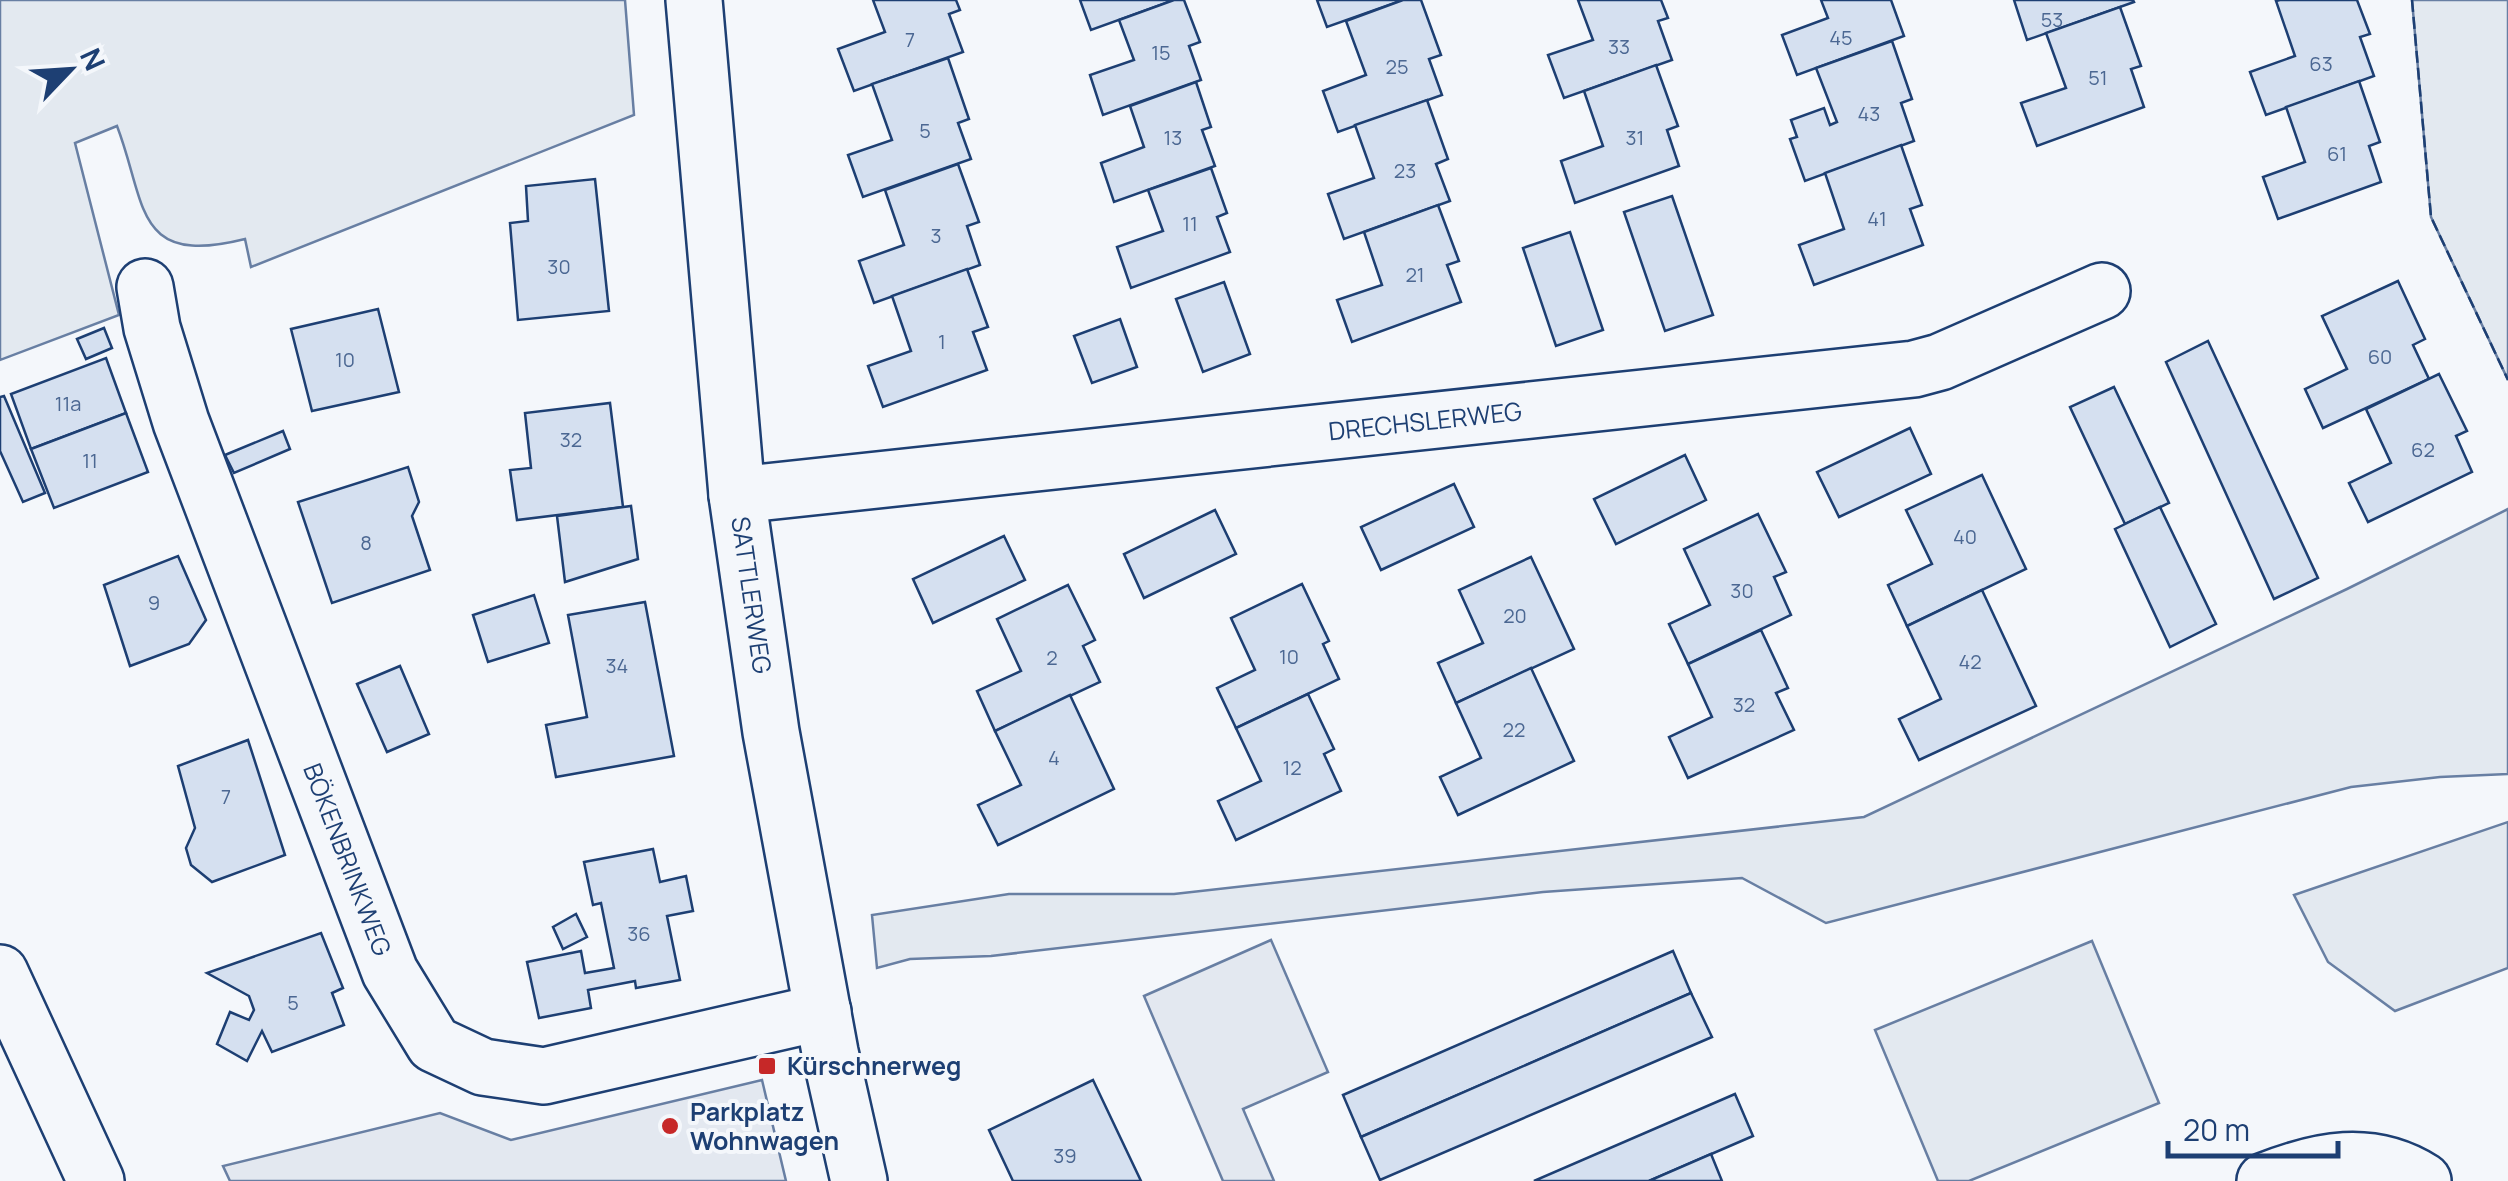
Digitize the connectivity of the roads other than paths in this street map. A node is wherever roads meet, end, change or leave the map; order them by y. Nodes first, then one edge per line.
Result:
1 (694, 0) edge
2 (145, 287) dead end
3 (2102, 292) dead end
4 (736, 495) junction
5 (0, 974) edge
6 (823, 1012) junction
7 (96, 1181) edge
8 (858, 1181) edge
9 (2265, 1181) edge
10 (2422, 1181) edge

1 - 4 street, SATTLERWEG
2 - 6 street, BÖKENBRINKWEG
3 - 4 street, DRECHSLERWEG
4 - 6 street, SATTLERWEG
5 - 7 street
6 - 8 street, SATTLERWEG
9 - 10 street

